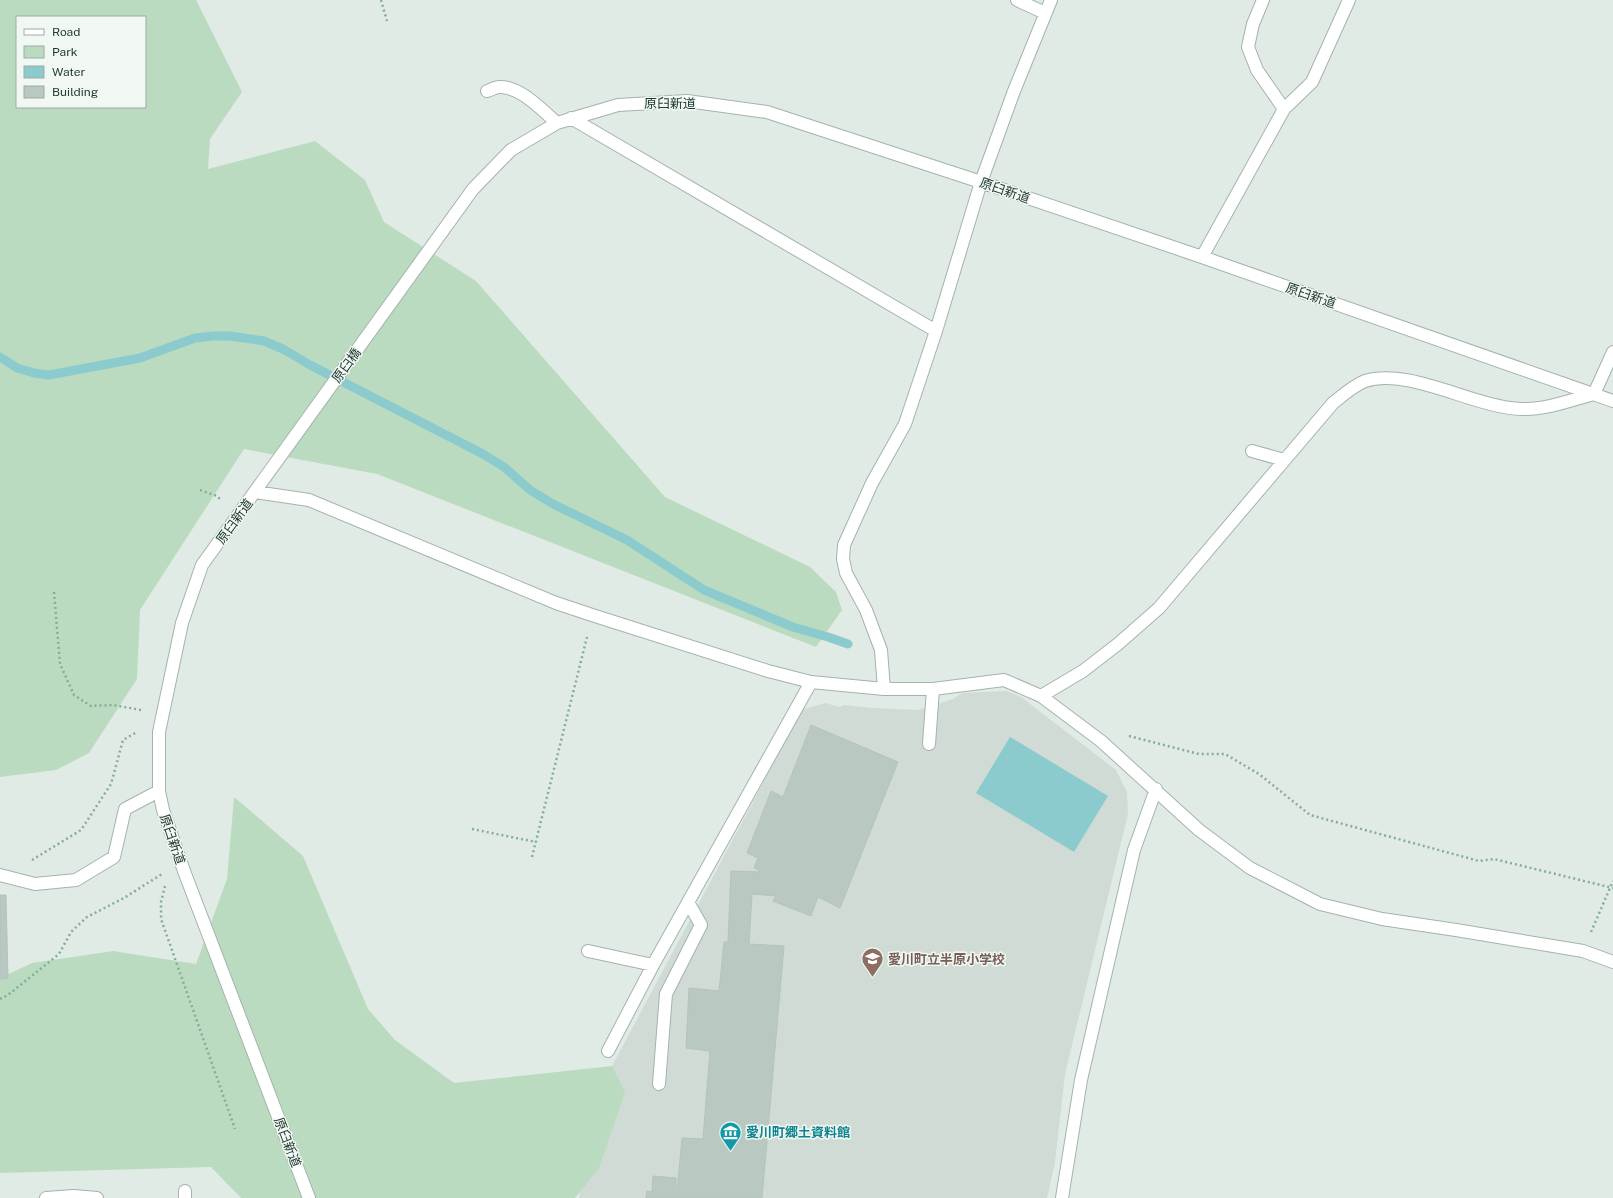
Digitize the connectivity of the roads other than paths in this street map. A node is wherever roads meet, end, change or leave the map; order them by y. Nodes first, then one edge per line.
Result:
1 (1017, 0) edge
2 (1051, 0) edge
3 (1263, 0) edge
4 (1349, 0) edge
5 (1045, 13) junction
6 (487, 91) dead end
7 (1284, 109) junction
8 (571, 118) junction
9 (557, 123) junction
10 (981, 182) junction
11 (431, 248) joint
12 (1202, 257) junction
13 (936, 331) junction
14 (1613, 352) edge
15 (1594, 394) junction
16 (1613, 401) edge
17 (1252, 451) dead end
18 (1284, 460) junction
19 (258, 487) junction
20 (811, 682) junction
21 (884, 689) junction
22 (933, 689) junction
23 (1041, 696) junction
24 (929, 744) dead end
25 (1156, 790) junction
26 (159, 791) junction
27 (0, 875) edge
28 (688, 902) junction
29 (588, 951) dead end
30 (1613, 962) edge
31 (654, 965) junction
32 (608, 1051) dead end
33 (659, 1084) dead end
34 (46, 1198) edge
35 (98, 1198) edge
36 (310, 1198) edge
37 (1062, 1198) edge

1 - 5 street
2 - 5 street
3 - 7 street
4 - 7 street
5 - 10 street
6 - 9 street
7 - 12 street
8 - 9 street, 原臼新道
8 - 10 street, 原臼新道
8 - 13 street
9 - 11 street, 原臼新道
10 - 12 street, 原臼新道
10 - 13 street
11 - 19 street, 原臼橋
12 - 15 street, 原臼新道
13 - 21 street
14 - 15 street
15 - 16 street, 原臼新道
15 - 18 street
17 - 18 street
18 - 23 street
19 - 20 street
19 - 26 street, 原臼新道
20 - 21 street
20 - 28 street
21 - 22 street
22 - 23 street
22 - 24 street
23 - 25 street
25 - 30 street
25 - 37 street
26 - 27 street
26 - 36 street, 原臼新道
28 - 31 street
28 - 33 street
29 - 31 street
31 - 32 street
34 - 35 street

